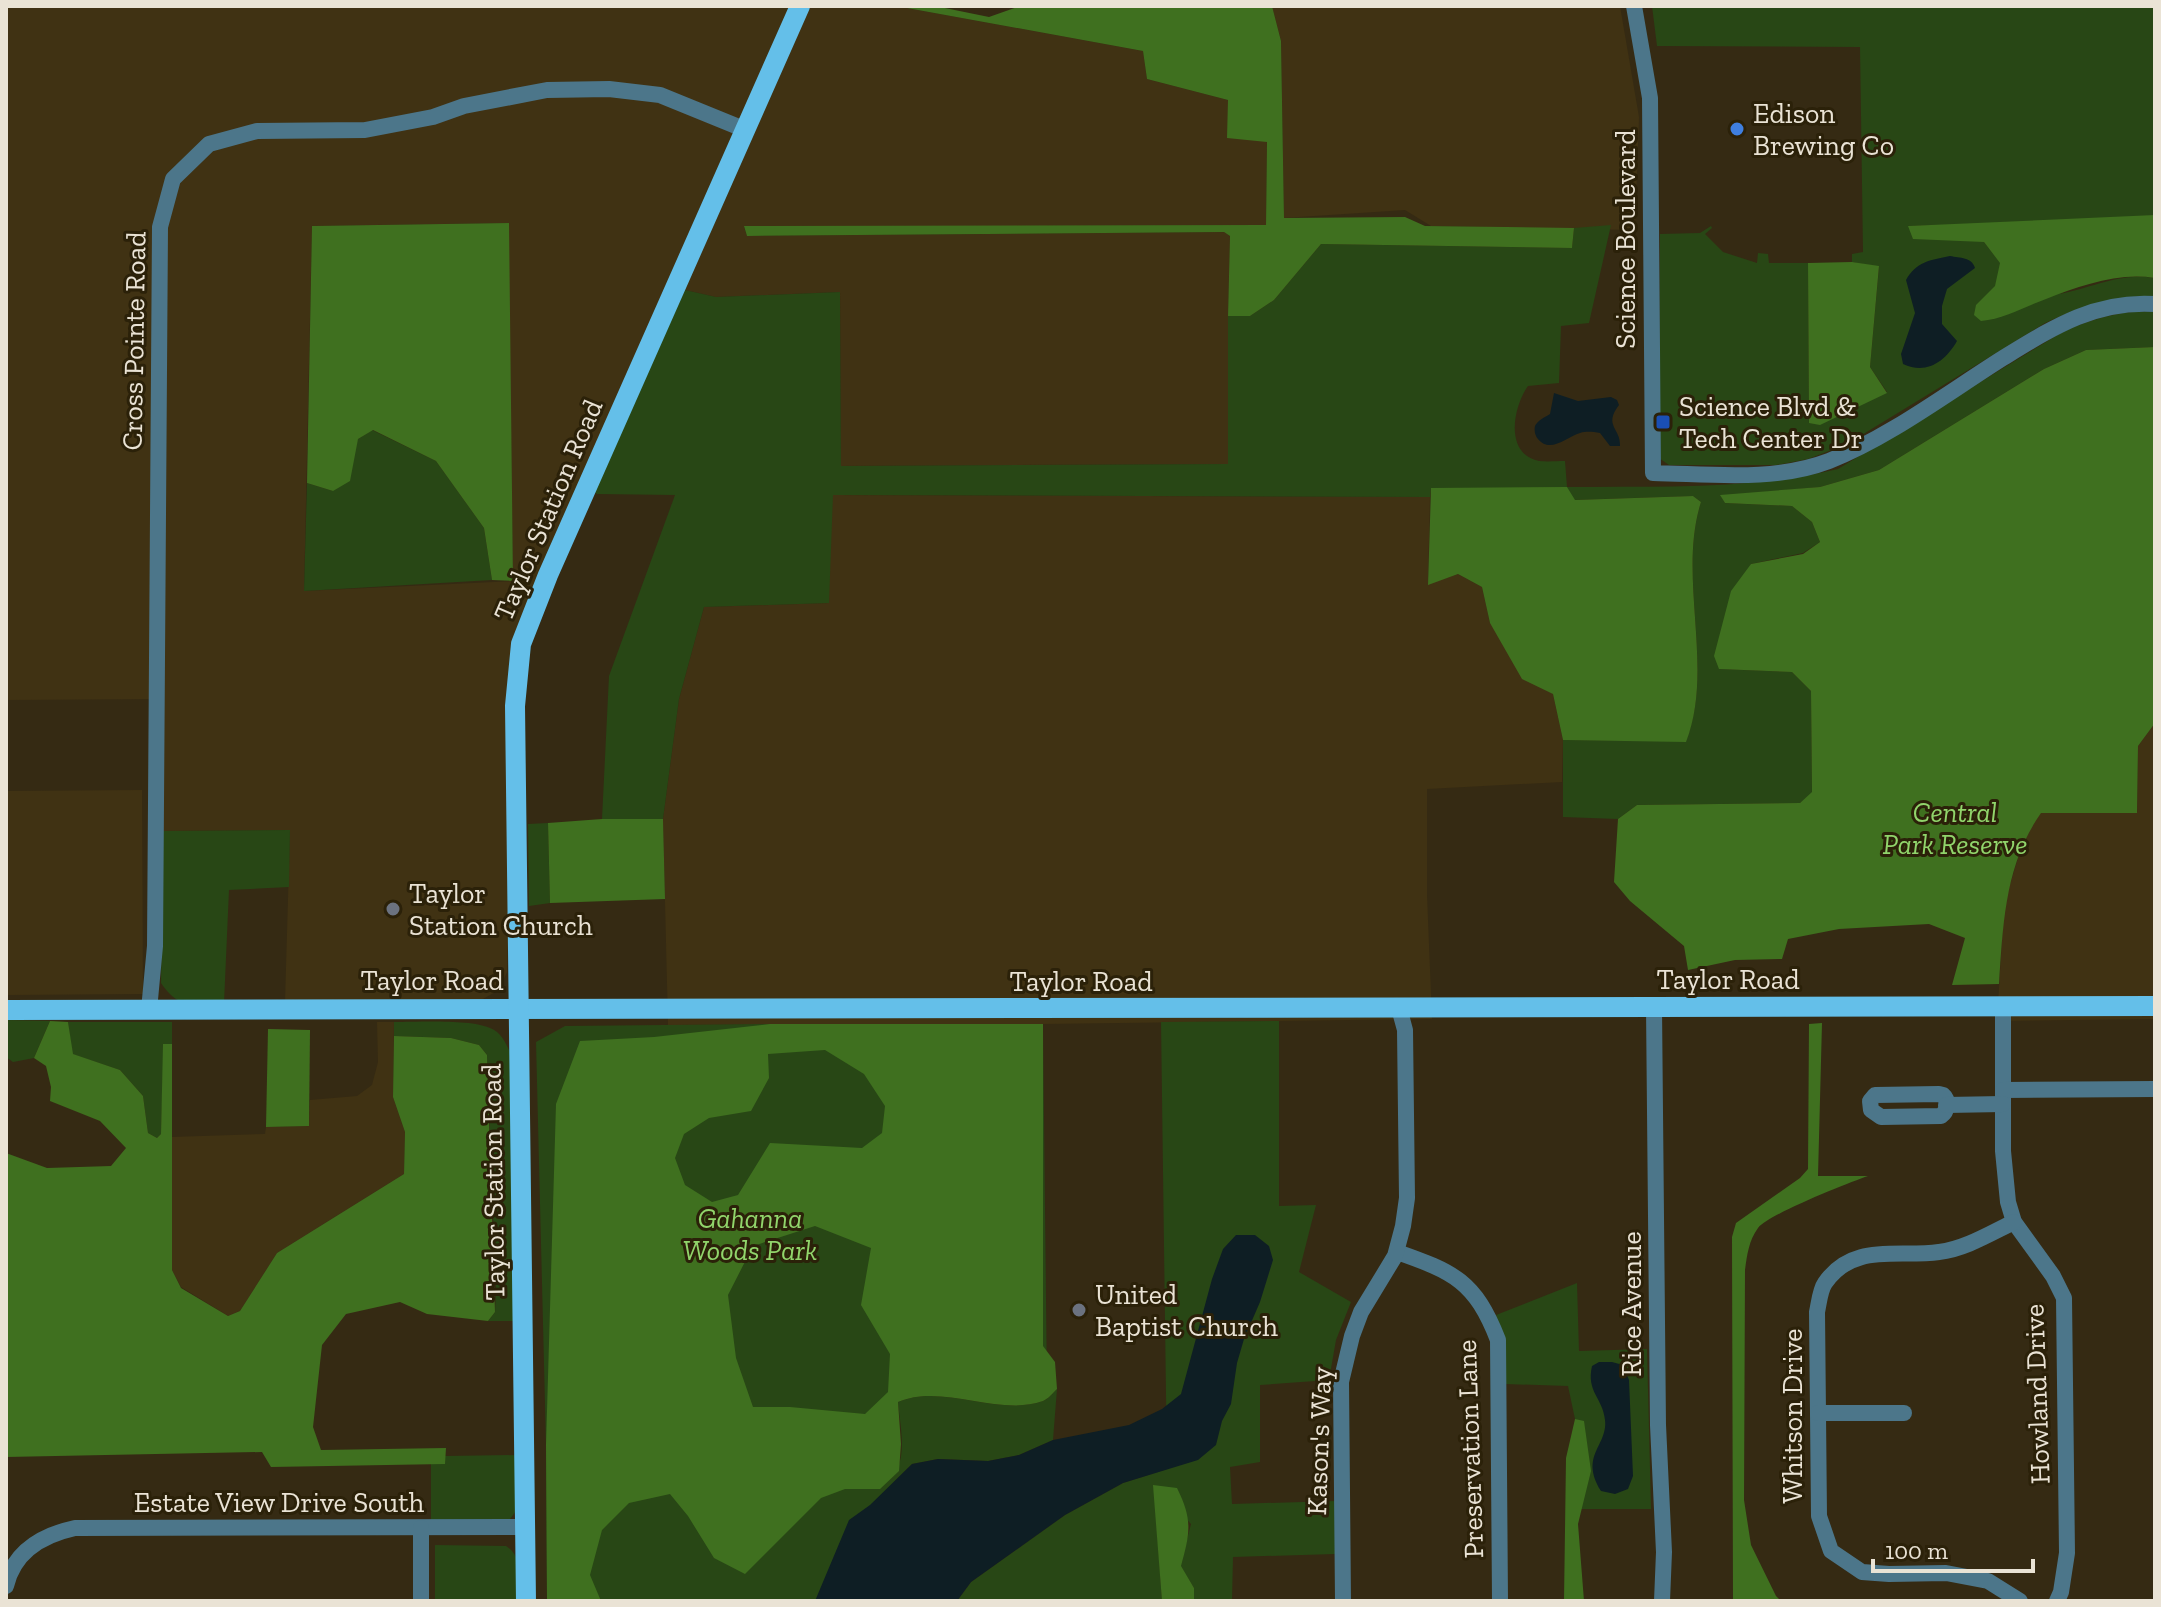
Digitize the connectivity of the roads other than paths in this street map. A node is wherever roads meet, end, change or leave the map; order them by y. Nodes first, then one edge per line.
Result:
1 (800, 6) edge
2 (1634, 6) edge
3 (746, 130) junction
4 (2155, 304) edge
5 (2155, 1006) edge
6 (1654, 1007) junction
7 (2003, 1007) junction
8 (518, 1008) junction
9 (1399, 1008) junction
10 (6, 1010) edge
11 (149, 1010) junction
12 (2155, 1089) edge
13 (2003, 1097) junction
14 (1946, 1105) dead end
15 (2014, 1222) junction
16 (1397, 1252) junction
17 (1818, 1413) junction
18 (1904, 1413) dead end
19 (526, 1527) junction
20 (421, 1528) junction
21 (6, 1586) edge
22 (421, 1601) edge
23 (526, 1601) edge
24 (1343, 1601) edge
25 (1500, 1601) edge
26 (1662, 1601) edge
27 (2020, 1601) edge
28 (2057, 1601) edge

1 - 3 main road, Taylor Station Road
2 - 4 street, Science Boulevard
3 - 8 main road, Taylor Station Road
3 - 11 street, Cross Pointe Road
5 - 7 main road, Taylor Road
6 - 7 main road, Taylor Road
6 - 9 main road, Taylor Road
6 - 26 street, Rice Avenue
7 - 13 street, Howland Drive
8 - 9 main road, Taylor Road
8 - 11 main road, Taylor Road
8 - 19 main road, Taylor Station Road
9 - 16 street, Kason's Way
10 - 11 main road, Taylor Road
12 - 13 street
13 - 14 street
13 - 15 street, Howland Drive
15 - 17 street, Whitson Drive
15 - 28 street, Howland Drive
16 - 24 street, Kason's Way
16 - 25 street, Preservation Lane
17 - 18 street
17 - 27 street, Whitson Drive
19 - 20 street, Estate View Drive South
19 - 23 main road, Taylor Station Road
20 - 21 street, Estate View Drive South
20 - 22 street

